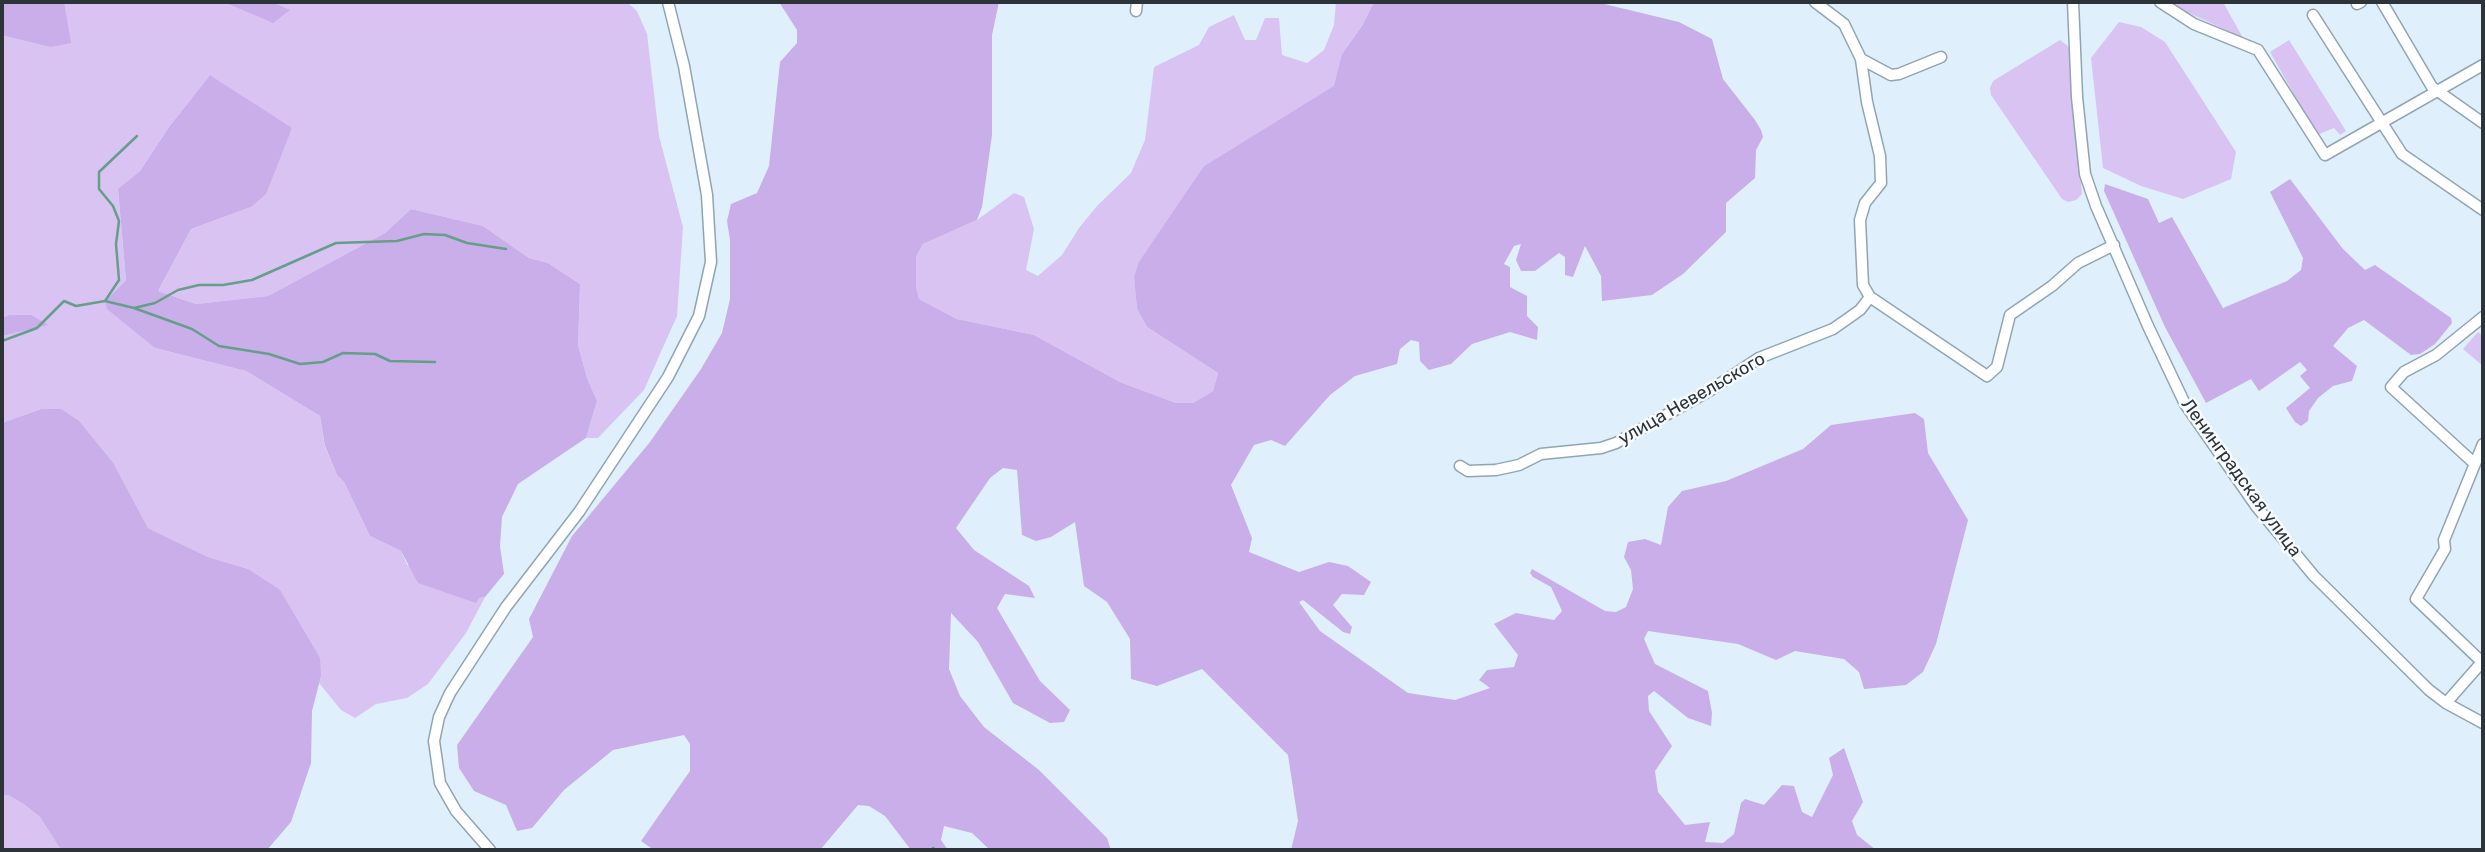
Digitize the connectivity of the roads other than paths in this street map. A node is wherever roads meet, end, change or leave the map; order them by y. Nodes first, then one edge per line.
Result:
1 (668, 2) edge
2 (1815, 2) edge
3 (2073, 2) edge
4 (2160, 2) edge
5 (2382, 2) edge
6 (2313, 15) dead end
7 (1941, 57) dead end
8 (1861, 59) junction
9 (2483, 65) edge
10 (2439, 91) junction
11 (2483, 123) edge
12 (2382, 124) junction
13 (2483, 210) edge
14 (2115, 245) junction
15 (1870, 297) junction
16 (2483, 317) edge
17 (2483, 444) edge
18 (2475, 464) junction
19 (1460, 466) dead end
20 (2446, 703) junction
21 (2483, 723) edge
22 (491, 850) edge

1 - 22 street
2 - 8 street
3 - 14 street, Ленинградская улица
4 - 12 street
5 - 10 street
6 - 12 street
7 - 8 street
8 - 15 street
9 - 10 street
10 - 11 street
10 - 12 street
12 - 13 street
14 - 15 street
14 - 20 street, Ленинградская улица
15 - 19 street, улица Невельского
16 - 18 street
17 - 18 street
18 - 20 street
20 - 21 street, Ленинградская улица

